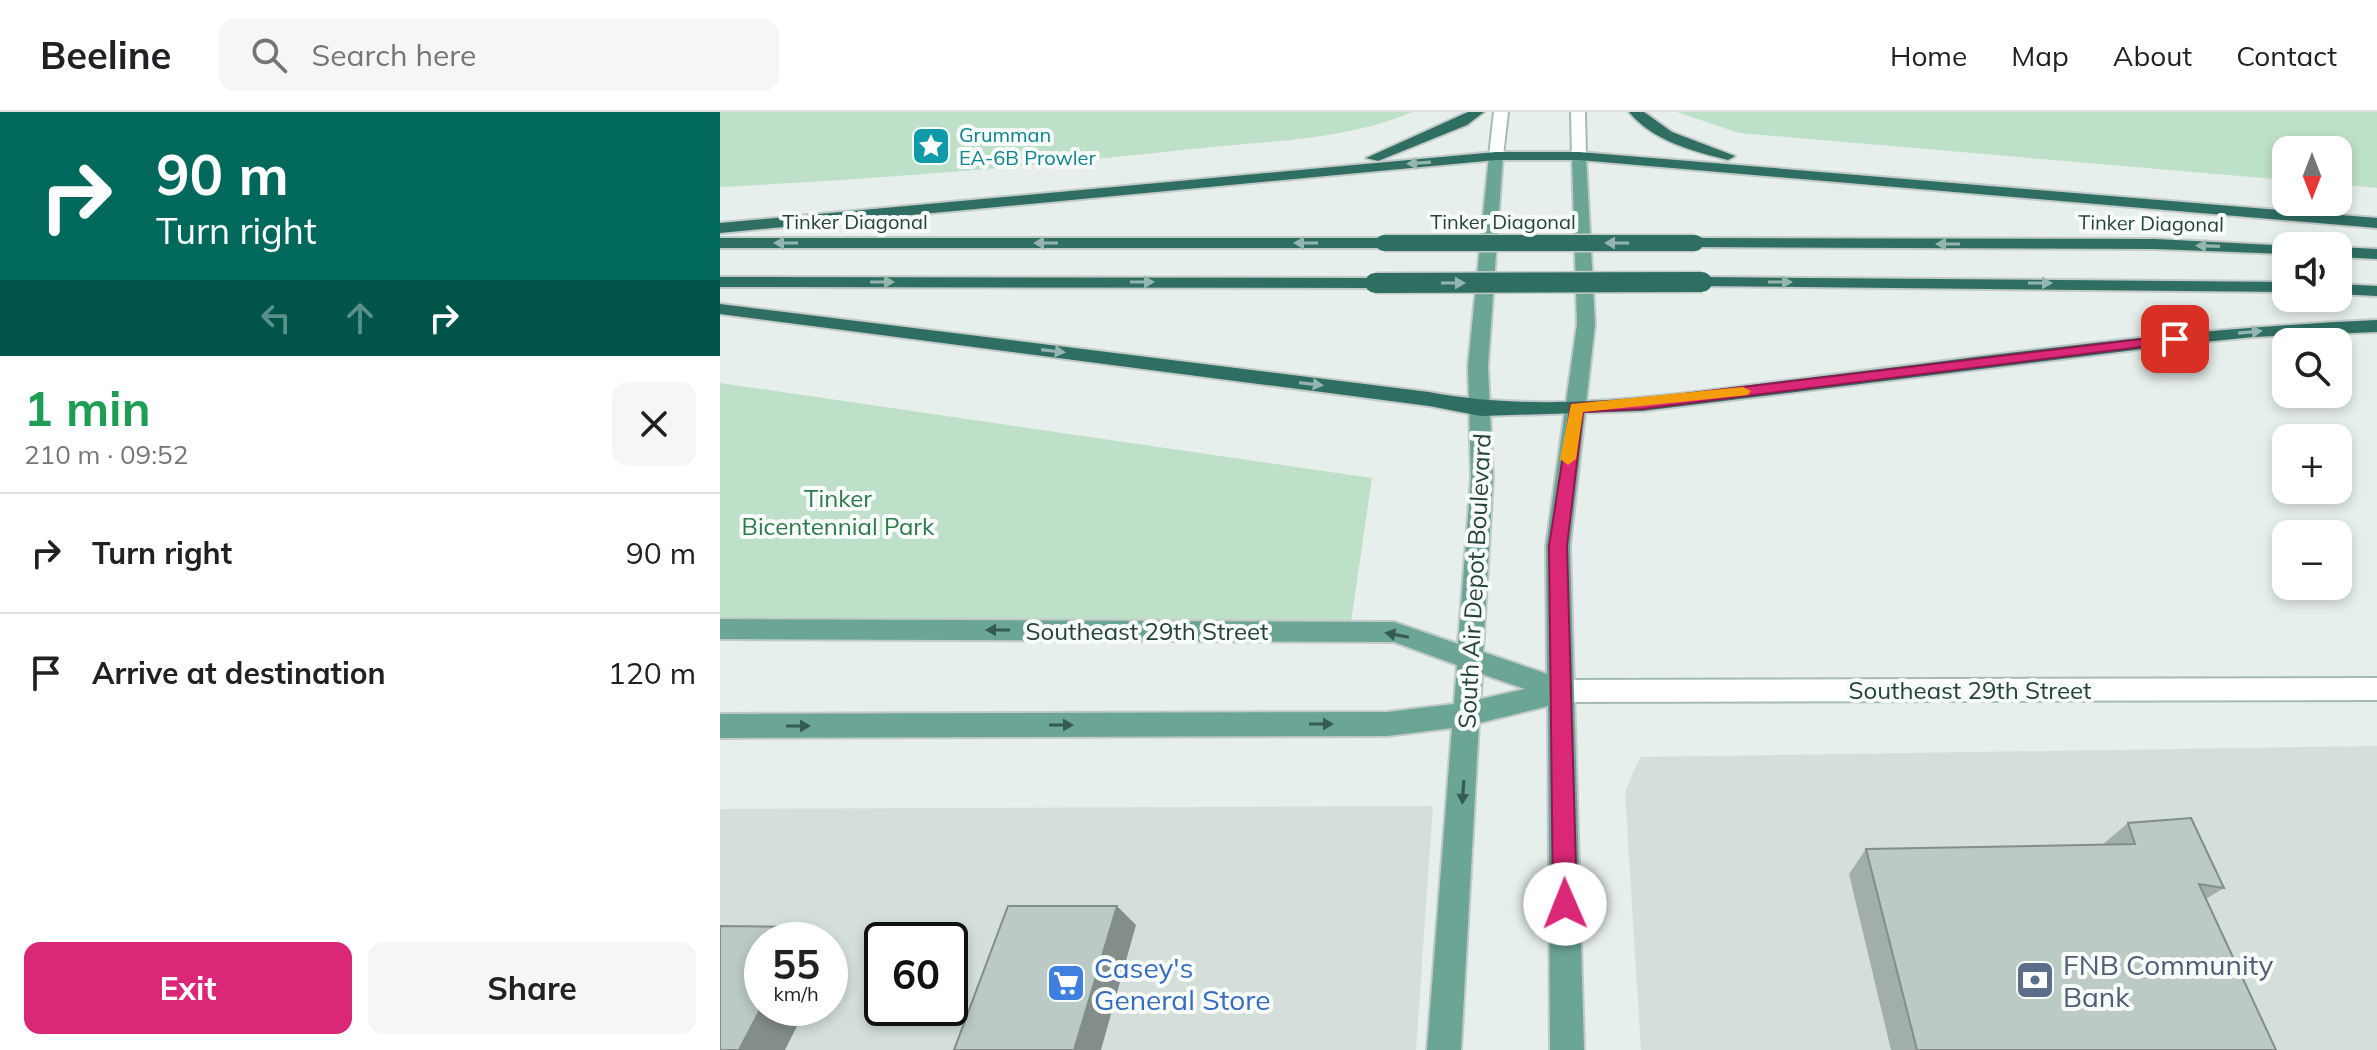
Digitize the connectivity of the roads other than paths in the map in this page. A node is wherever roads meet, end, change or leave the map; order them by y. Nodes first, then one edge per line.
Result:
1 (1477, 112) edge
2 (1501, 112) edge
3 (1578, 112) edge
4 (1636, 112) edge
5 (1496, 156) junction
6 (1579, 156) junction
7 (1317, 172) junction
8 (1784, 172) junction
9 (2377, 223) edge
10 (720, 228) edge
11 (720, 243) edge
12 (2272, 248) edge
13 (2352, 253) edge
14 (2377, 254) edge
15 (720, 282) edge
16 (2272, 287) edge
17 (2352, 290) edge
18 (2377, 291) edge
19 (720, 309) edge
20 (2377, 326) edge
21 (1576, 407) junction
22 (1481, 409) junction
23 (720, 629) edge
24 (1472, 656) junction
25 (2377, 689) edge
26 (1563, 691) junction
27 (1467, 714) junction
28 (720, 726) edge
29 (1444, 1050) edge
30 (1567, 1050) edge

1 - 7 highway
2 - 5 main road, South Air Depot Boulevard
3 - 6 main road
4 - 8 highway
5 - 6 highway
5 -> 7 highway
5 - 22 main road, South Air Depot Boulevard
6 - 8 highway
6 - 21 main road
7 - 10 highway
8 - 9 highway
12 -> 11 highway, Tinker Diagonal, bridge
13 - 14 highway
15 -> 16 highway, bridge
17 - 18 highway
19 -> 22 highway
21 -> 20 highway
21 - 22 highway
21 - 26 main road
22 - 24 main road, South Air Depot Boulevard
24 -> 23 main road, Southeast 29th Street
24 - 26 main road, Southeast 29th Street
24 - 27 main road, South Air Depot Boulevard
25 - 26 main road, Southeast 29th Street
26 - 27 main road, Southeast 29th Street
26 - 30 main road
28 -> 27 main road, Southeast 29th Street
27 -> 29 main road, South Air Depot Boulevard

